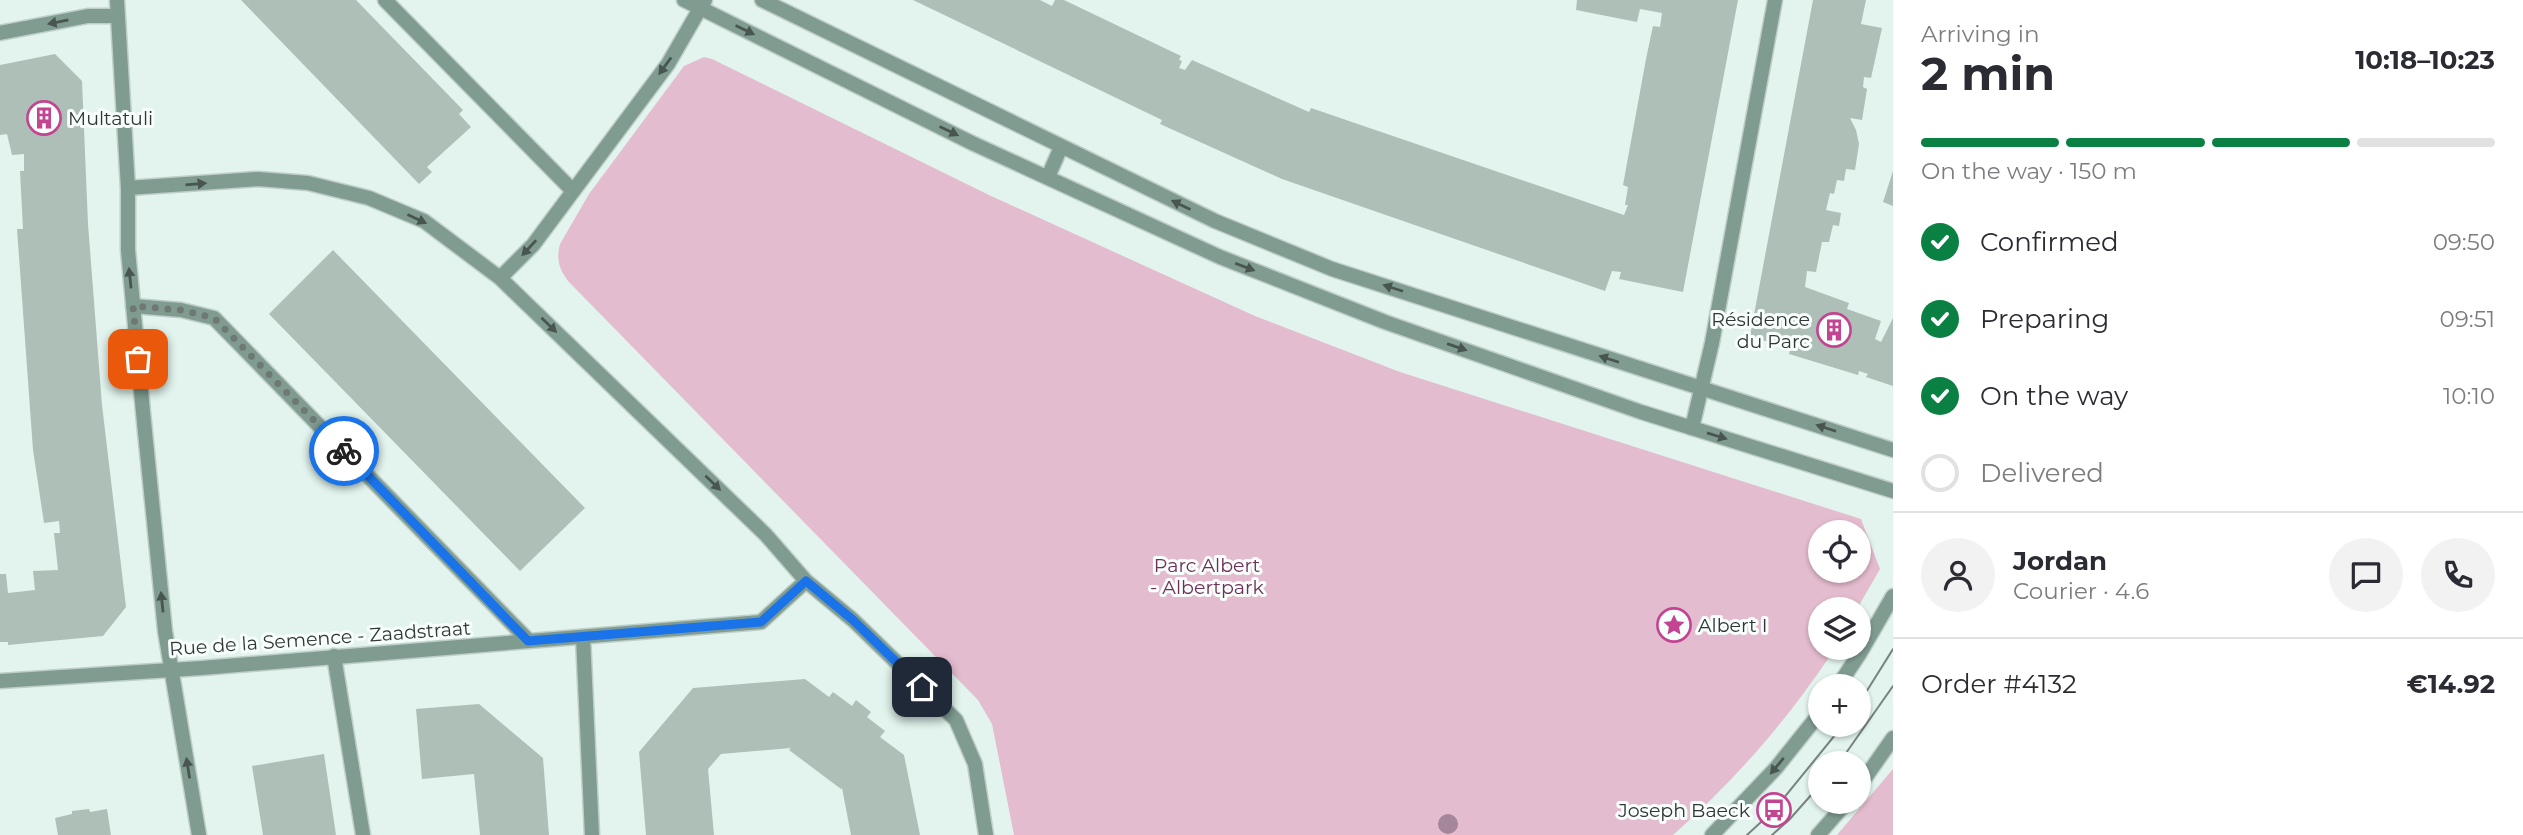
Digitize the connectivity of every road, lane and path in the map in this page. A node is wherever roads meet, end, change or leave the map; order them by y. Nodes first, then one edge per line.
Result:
1 (117, 0) edge
2 (385, 0) edge
3 (684, 0) edge
4 (762, 0) edge
5 (1775, 0) edge
6 (703, 4) edge
7 (116, 16) junction
8 (0, 33) edge
9 (1061, 147) junction
10 (1048, 177) junction
11 (128, 188) junction
12 (573, 191) junction
13 (500, 278) junction
14 (133, 306) junction
15 (1702, 389) junction
16 (1692, 428) junction
17 (1893, 450) edge
18 (1893, 491) edge
19 (806, 581) junction
20 (1893, 596) edge
21 (583, 636) junction
22 (528, 641) junction
23 (334, 656) junction
24 (172, 669) junction
25 (1846, 674) edge
26 (0, 681) edge
27 (1808, 728) edge
28 (1893, 738) edge
29 (1871, 770) edge
30 (1836, 814) edge
31 (199, 835) edge
32 (363, 835) edge
33 (592, 835) edge
34 (986, 835) edge
35 (1712, 835) edge
36 (1818, 835) edge

1 - 7 street
2 - 12 street
3 - 6 street
4 - 9 street
5 - 15 street
6 -> 10 street
6 -> 12 street
7 -> 8 street
7 - 11 street
9 - 10 street
15 -> 9 street
10 -> 16 street
11 -> 13 street
14 -> 11 street
12 -> 13 street
13 -> 19 street
14 - 22 street
24 -> 14 street
15 - 16 street
17 -> 15 street
16 -> 18 street
19 - 21 street, Rue de la Semence - Zaadstraat
19 - 34 street
20 - 25 street
21 - 22 street, Rue de la Semence - Zaadstraat
21 - 33 street
22 - 23 street, Rue de la Semence - Zaadstraat
23 - 24 street, Rue de la Semence - Zaadstraat
23 - 32 street
24 - 26 street, Rue de la Semence - Zaadstraat
31 -> 24 street
27 -> 35 street
28 - 29 street
30 - 36 street

